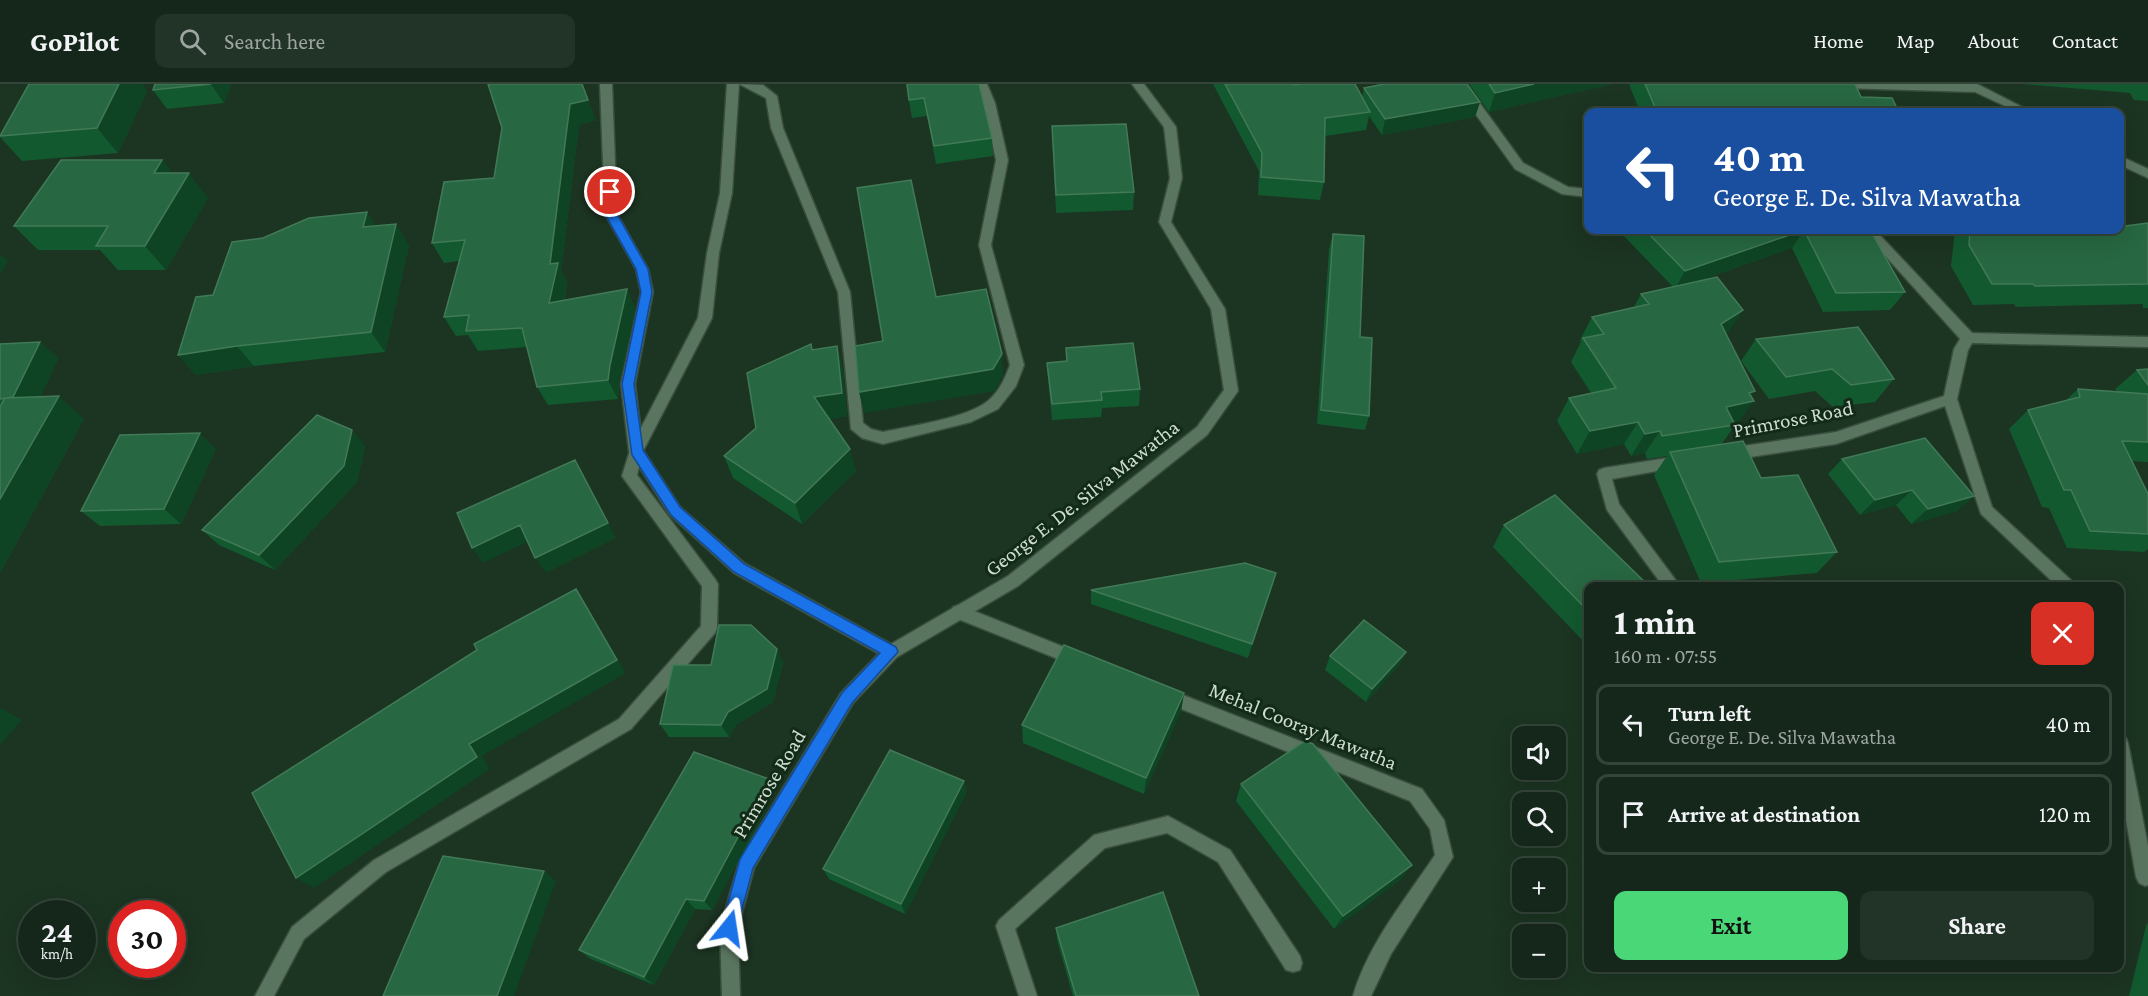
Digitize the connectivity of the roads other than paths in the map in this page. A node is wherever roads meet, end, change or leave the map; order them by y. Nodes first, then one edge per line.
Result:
1 (606, 84) edge
2 (733, 84) edge
3 (745, 84) edge
4 (981, 84) edge
5 (1138, 84) edge
6 (1460, 84) edge
7 (1842, 84) edge
8 (2018, 108) edge
9 (2124, 162) edge
10 (2148, 174) edge
11 (1584, 193) edge
12 (1872, 234) edge
13 (1968, 338) junction
14 (2148, 342) edge
15 (1950, 399) junction
16 (636, 451) junction
17 (1720, 456) edge
18 (1697, 459) edge
19 (1669, 582) edge
20 (2063, 582) edge
21 (959, 612) junction
22 (891, 652) junction
23 (1097, 668) edge
24 (1152, 690) edge
25 (2124, 764) edge
26 (2145, 877) dead end
27 (1293, 963) dead end
28 (264, 996) edge
29 (731, 996) edge
30 (1028, 996) edge
31 (1362, 996) edge

1 - 16 street
2 - 16 street
3 - 4 street
5 - 21 street, George E. De. Silva Mawatha
6 - 11 street
7 - 8 street
9 - 10 street
12 - 13 street
13 - 14 street
13 - 15 street
15 - 17 street, Primrose Road
15 - 20 street
16 - 22 street
16 - 28 street
18 - 19 street
21 - 22 street, George E. De. Silva Mawatha
21 - 23 street
22 - 29 street, Primrose Road
24 - 31 street, Mehal Cooray Mawatha
25 - 26 street
27 - 30 street

